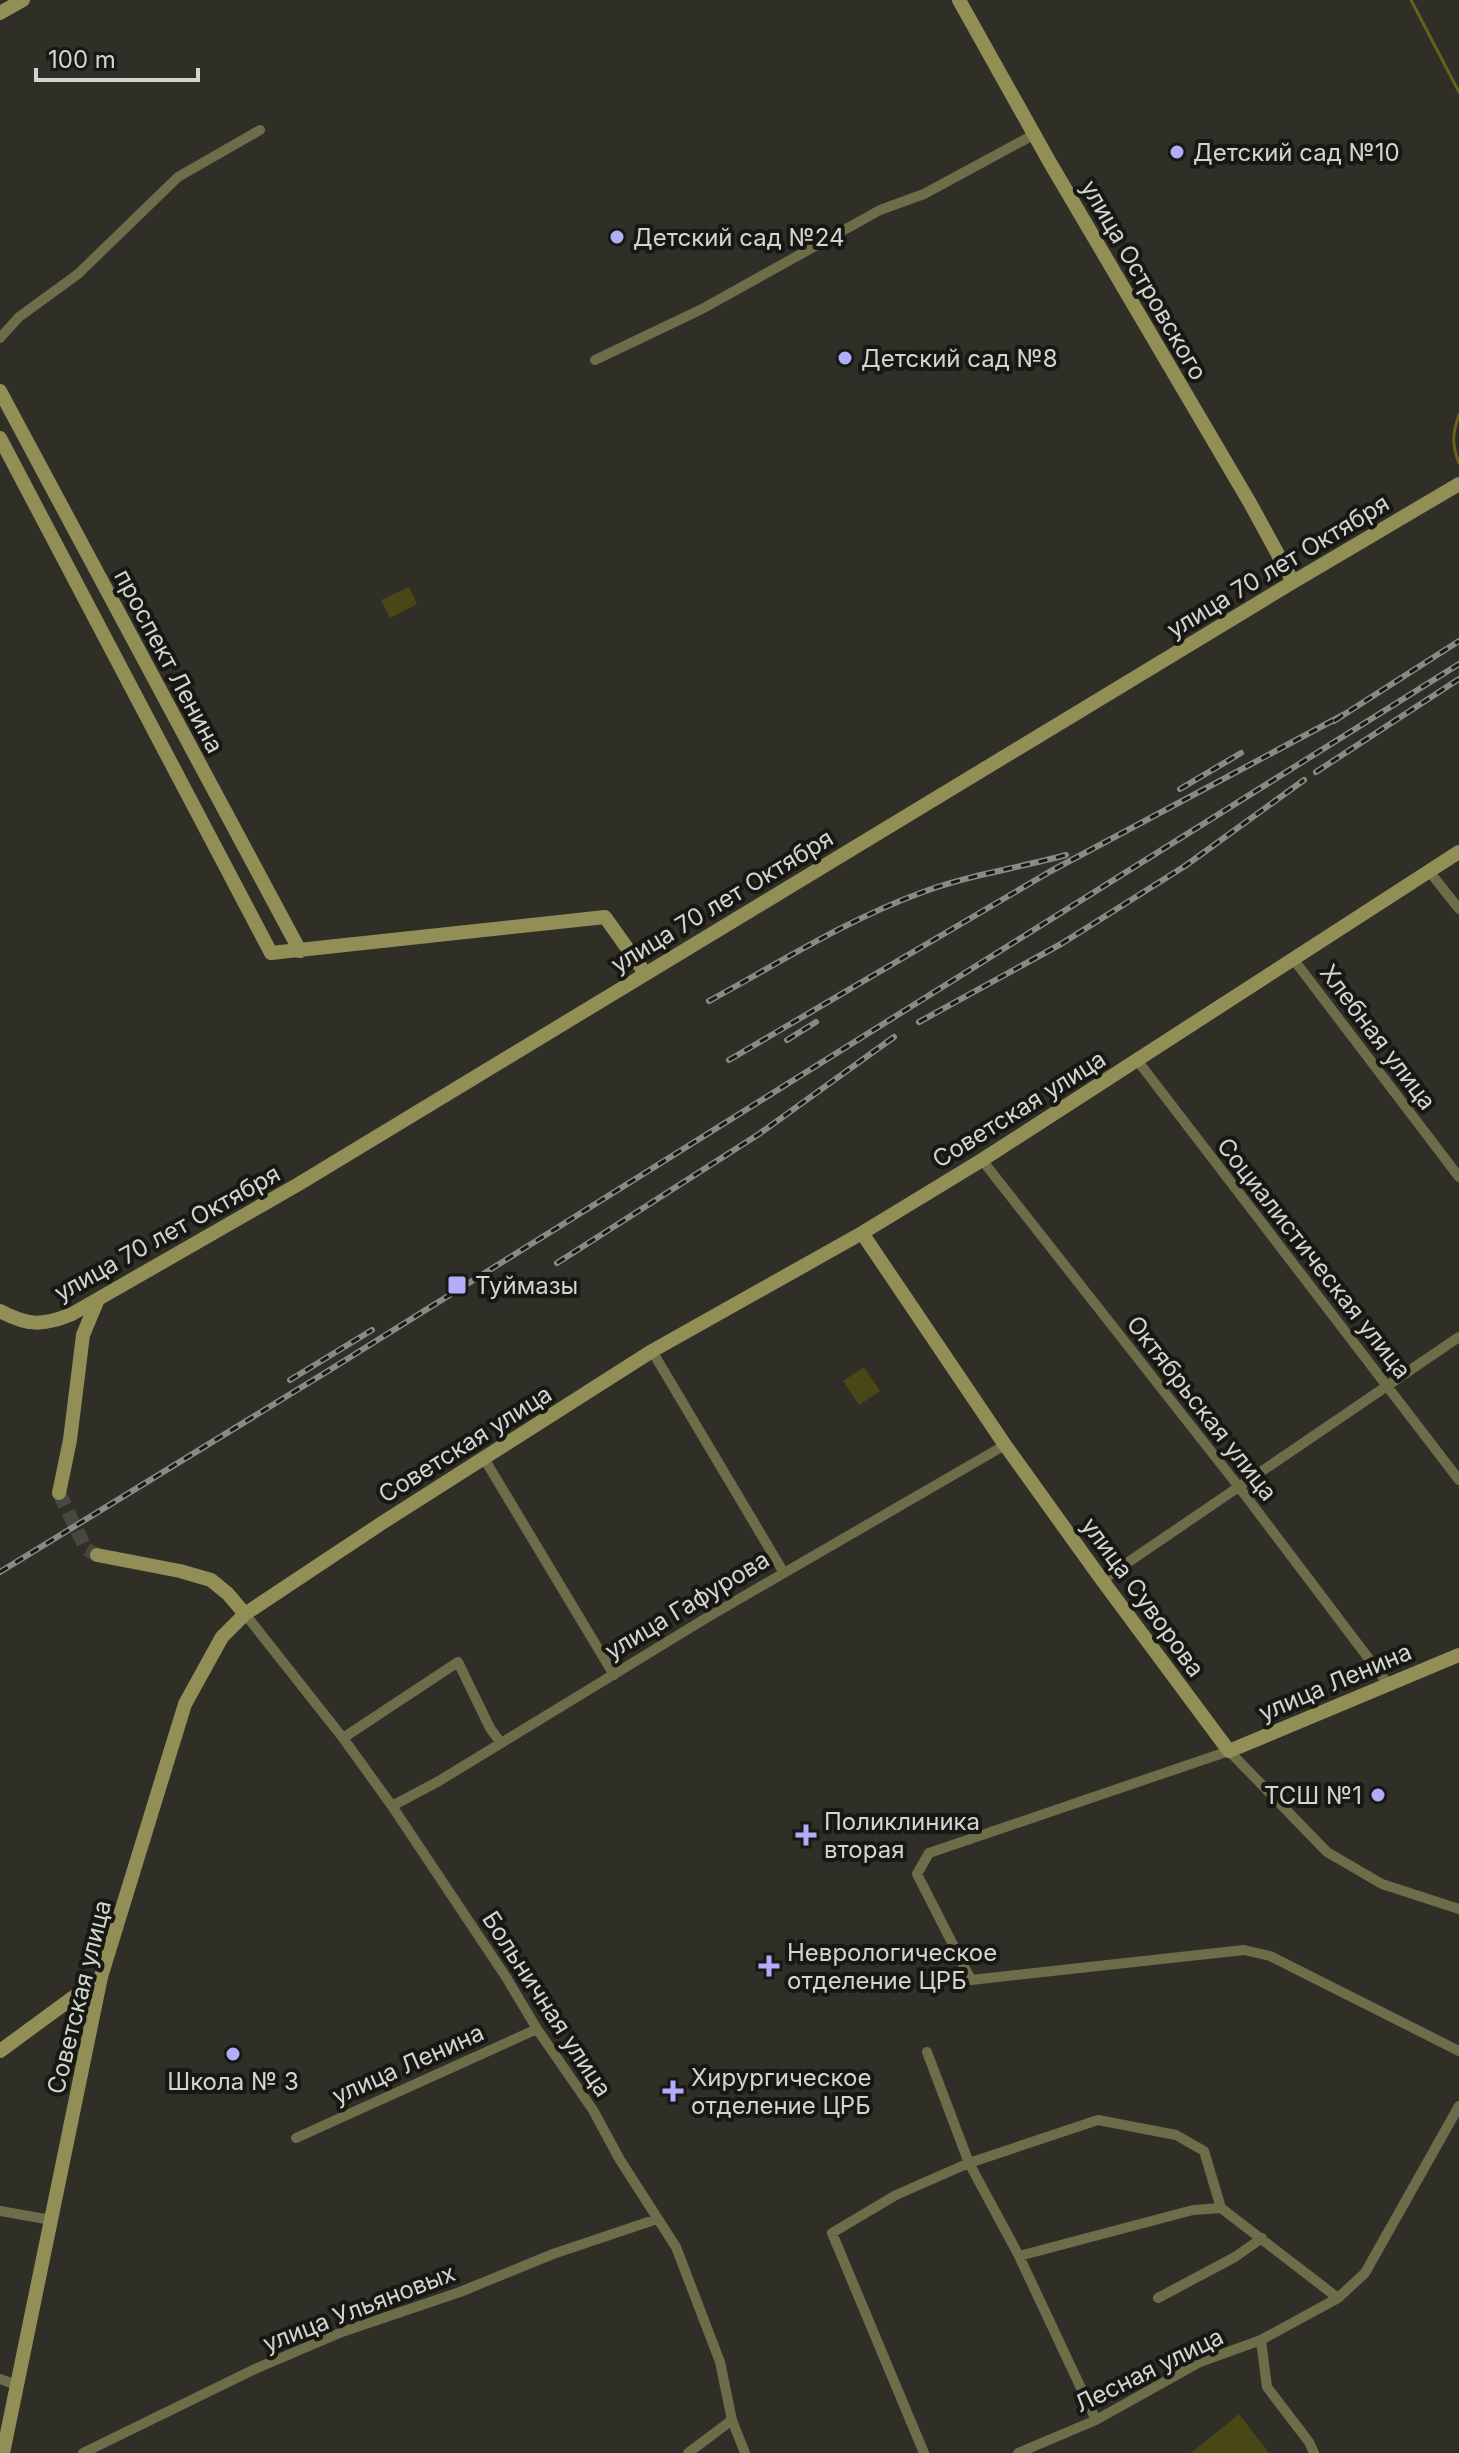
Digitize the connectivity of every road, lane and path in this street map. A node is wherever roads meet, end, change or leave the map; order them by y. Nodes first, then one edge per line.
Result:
1 (23, 0) edge
2 (959, 0) edge
3 (0, 13) edge
4 (260, 130) dead end
5 (1035, 134) junction
6 (0, 338) edge
7 (595, 360) dead end
8 (0, 391) edge
9 (0, 438) edge
10 (1459, 484) edge
11 (1293, 582) junction
12 (1459, 852) edge
13 (1429, 871) junction
14 (1459, 909) edge
15 (300, 951) junction
16 (1294, 960) junction
17 (645, 973) junction
18 (1137, 1060) junction
19 (982, 1160) junction
20 (1459, 1177) edge
21 (862, 1233) junction
22 (98, 1298) junction
23 (1, 1311) edge
24 (1459, 1337) edge
25 (652, 1351) junction
26 (1388, 1385) junction
27 (1005, 1445) junction
28 (485, 1460) junction
29 (1459, 1480) edge
30 (1239, 1487) junction
31 (59, 1493) tunnel mouth
32 (97, 1555) tunnel mouth
33 (784, 1573) junction
34 (1102, 1580) junction
35 (245, 1614) junction
36 (1459, 1655) edge
37 (614, 1675) junction
38 (1388, 1684) junction
39 (343, 1738) junction
40 (501, 1743) junction
41 (1229, 1751) junction
42 (392, 1806) junction
43 (1459, 1909) edge
44 (101, 1977) junction
45 (537, 2029) junction
46 (0, 2051) edge
47 (1459, 2051) edge
48 (927, 2052) dead end
49 (1459, 2106) edge
50 (296, 2138) dead end
51 (969, 2163) junction
52 (1221, 2208) junction
53 (0, 2211) edge
54 (657, 2219) junction
55 (51, 2220) junction
56 (1262, 2238) junction
57 (1019, 2256) junction
58 (1158, 2298) dead end
59 (1338, 2298) junction
60 (1261, 2340) junction
61 (0, 2379) edge
62 (16, 2385) junction
63 (732, 2420) junction
64 (1096, 2420) junction
65 (3, 2453) edge
66 (83, 2453) edge
67 (688, 2453) edge
68 (745, 2453) edge
69 (924, 2453) edge
70 (1018, 2453) edge
71 (1314, 2453) edge

1 - 3 street
2 - 5 street, улица Островского
4 - 6 street
5 - 7 street
5 - 11 street, улица Островского
8 - 15 street, проспект Ленина
9 - 15 street, проспект Ленина
10 - 11 street, улица 70 лет Октября
11 - 17 street, улица 70 лет Октября
12 - 13 street, Советская улица
13 - 14 street
13 - 16 street, Советская улица
15 - 17 street
16 - 18 street, Советская улица
16 - 20 street, Хлебная улица
17 - 22 street, улица 70 лет Октября
18 - 19 street, Советская улица
18 - 26 street, Социалистическая улица
19 - 21 street, Советская улица
19 - 30 street, Октябрьская улица
21 - 25 street, Советская улица
21 - 27 street, улица Суворова
22 - 23 street, улица 70 лет Октября
22 - 31 street
24 - 26 street
25 - 28 street, Советская улица
25 - 33 street
26 - 29 street, Социалистическая улица
26 - 30 street
27 - 33 street, улица Гафурова
27 - 34 street, улица Суворова
28 - 35 street, Советская улица
28 - 37 street
30 - 34 street
30 - 38 street, Октябрьская улица
32 - 35 street
33 - 37 street, улица Гафурова
34 - 41 street, улица Суворова
35 - 39 street, Больничная улица
35 - 44 street, Советская улица
36 - 38 street, улица Ленина
37 - 40 street, улица Гафурова
38 - 41 street, улица Ленина
39 - 40 street
39 - 42 street, Больничная улица
40 - 42 street, улица Гафурова
41 - 43 street, улица Суворова
41 - 47 street
42 - 45 street, Больничная улица
44 - 46 street
44 - 55 street, Советская улица
45 - 50 street, улица Ленина
45 - 54 street, Больничная улица
48 - 51 street
49 - 59 street, Лесная улица
51 - 52 street
51 - 57 street
51 - 69 street
52 - 56 street
52 - 57 street
53 - 55 street
54 - 63 street, Больничная улица
54 - 66 street, улица Ульяновых
55 - 62 street, Советская улица
56 - 58 street
56 - 59 street
57 - 64 street
59 - 60 street, Лесная улица
60 - 64 street, Лесная улица
60 - 71 street
61 - 62 street
62 - 65 street, Советская улица
63 - 67 street
63 - 68 street, Больничная улица
64 - 70 street, Лесная улица

